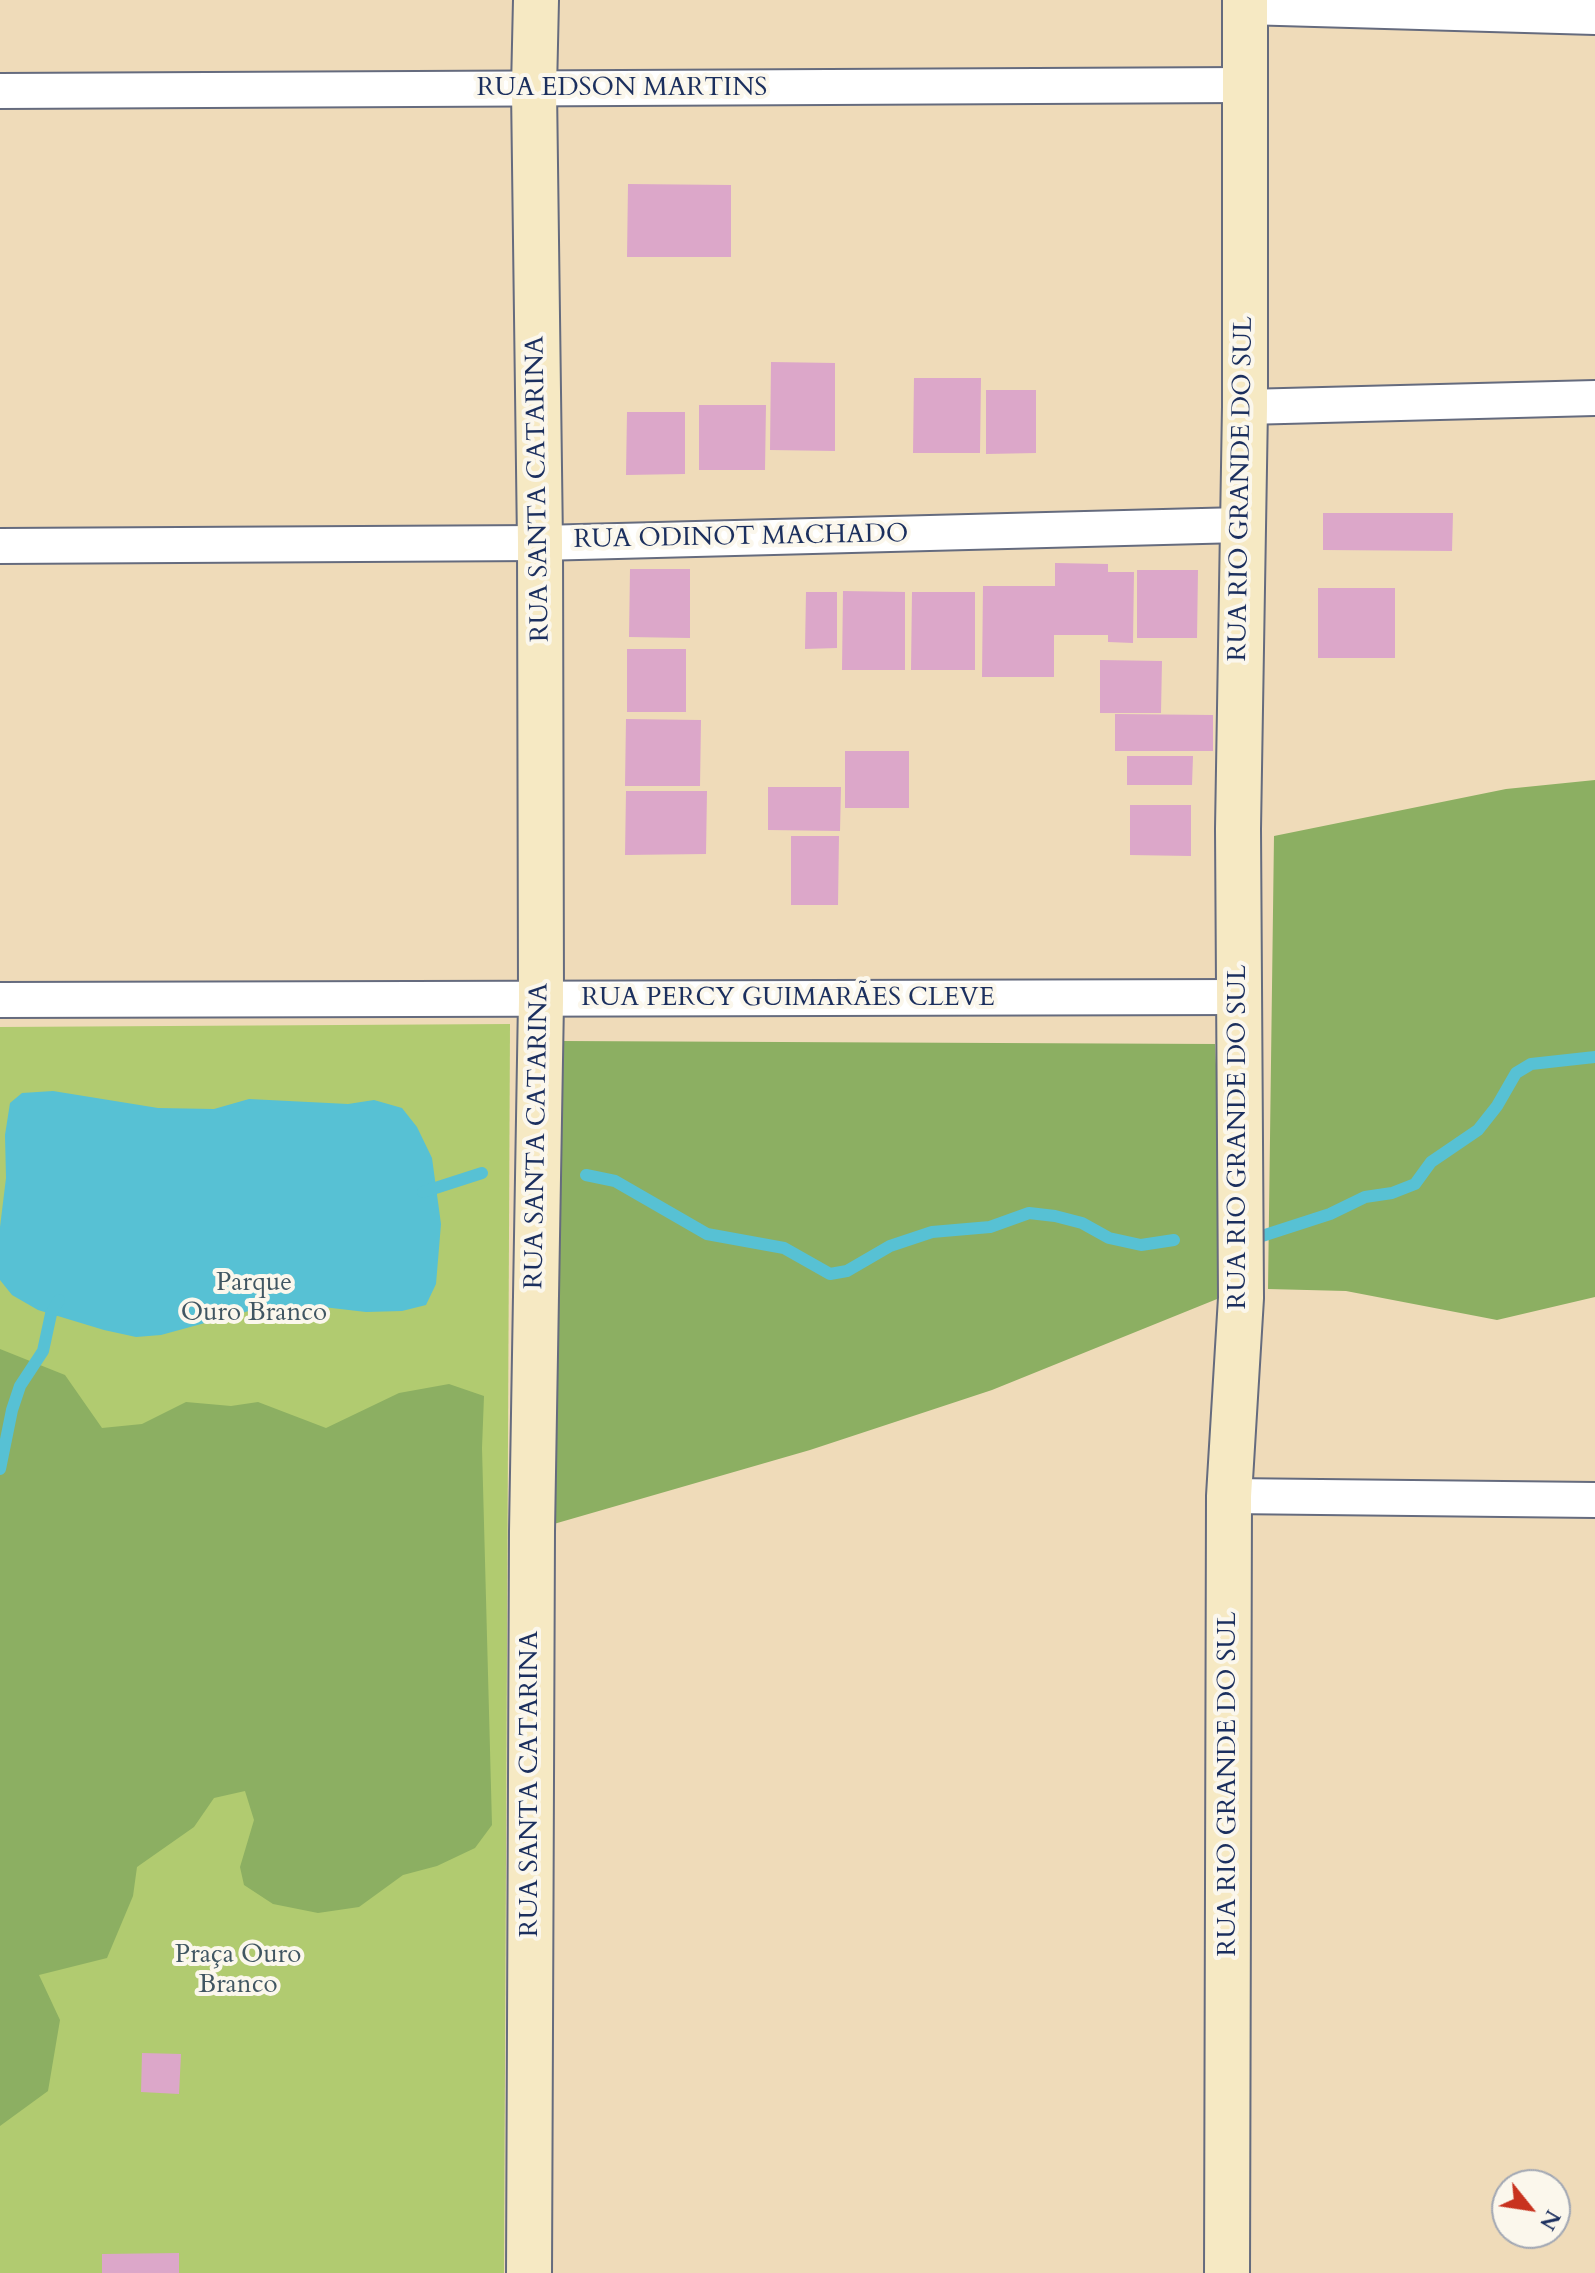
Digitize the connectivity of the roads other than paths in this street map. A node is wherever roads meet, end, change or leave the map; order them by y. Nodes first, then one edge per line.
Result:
1 (536, 0) edge
2 (1245, 4) edge
3 (1595, 17) edge
4 (1244, 85) junction
5 (534, 89) junction
6 (0, 91) edge
7 (1595, 398) edge
8 (1245, 407) junction
9 (1241, 525) junction
10 (540, 543) junction
11 (0, 546) edge
12 (1240, 997) junction
13 (0, 1000) edge
14 (541, 1001) junction
15 (1229, 1496) junction
16 (1595, 1500) edge
17 (529, 2273) edge
18 (1227, 2273) edge

1 - 5 street, RUA SANTA CATARINA
2 - 3 street
2 - 4 street, RUA RIO GRANDE DO SUL
4 - 5 street, RUA EDSON MARTINS
4 - 8 street, RUA RIO GRANDE DO SUL
5 - 6 street, RUA EDSON MARTINS
5 - 10 street, RUA SANTA CATARINA
7 - 8 street
8 - 9 street, RUA RIO GRANDE DO SUL
9 - 10 street, RUA ODINOT MACHADO
9 - 12 street, RUA RIO GRANDE DO SUL
10 - 11 street, RUA ODINOT MACHADO
10 - 14 street, RUA SANTA CATARINA
12 - 14 street, RUA PERCY GUIMARÃES CLEVE
12 - 15 street, RUA RIO GRANDE DO SUL
13 - 14 street, RUA PERCY GUIMARÃES CLEVE
14 - 17 street, RUA SANTA CATARINA
15 - 16 street
15 - 18 street, RUA RIO GRANDE DO SUL

